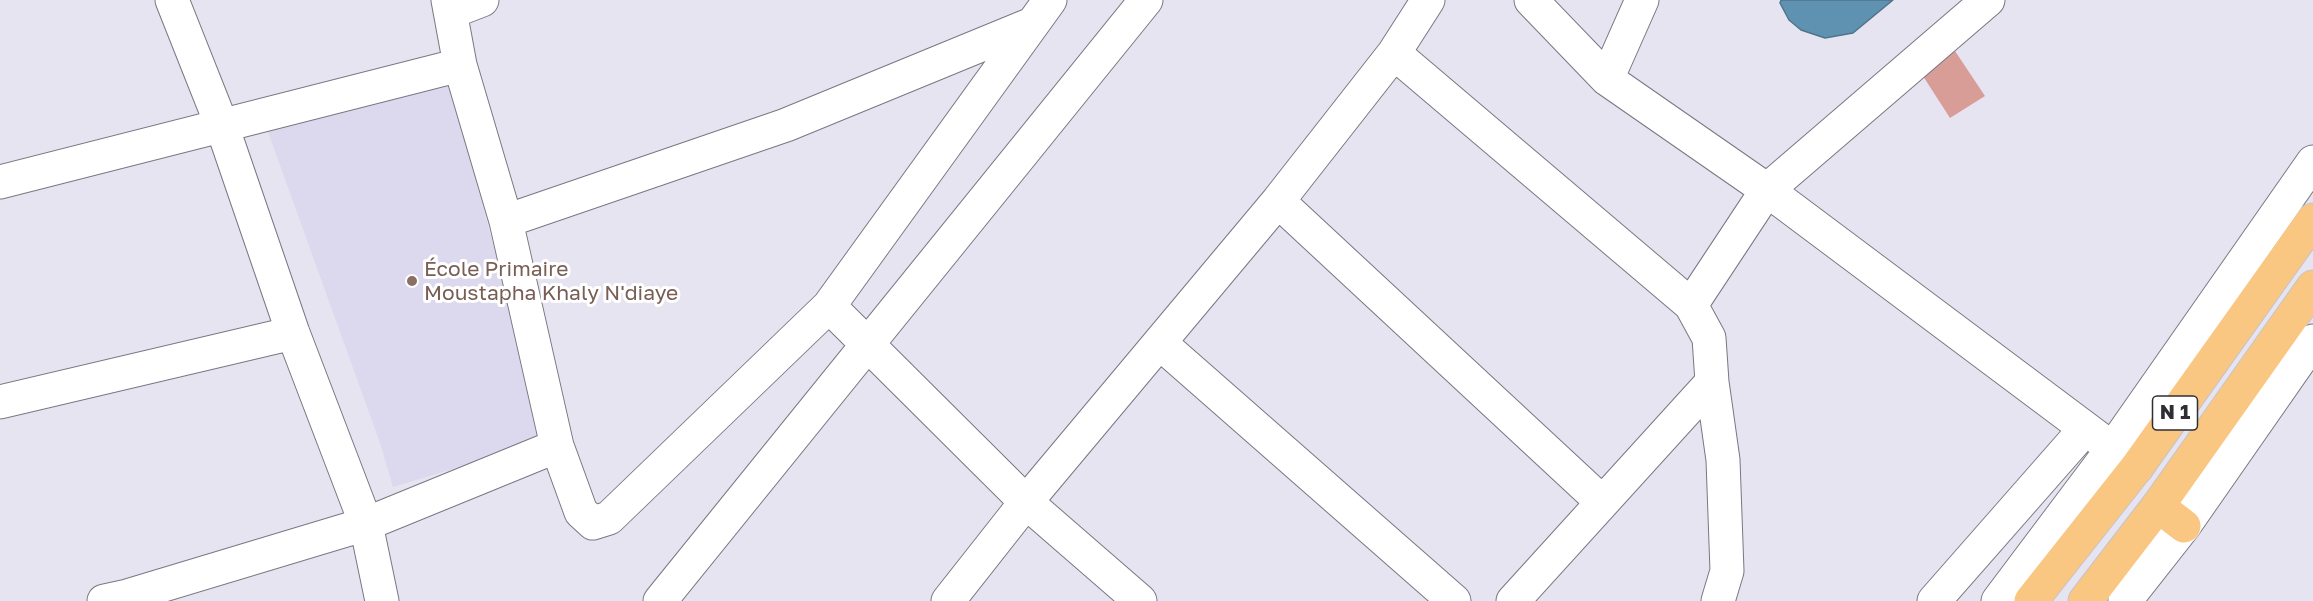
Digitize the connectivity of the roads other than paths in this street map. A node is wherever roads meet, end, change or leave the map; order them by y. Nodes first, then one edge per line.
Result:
1 (172, 0) edge
2 (482, 0) edge
3 (1146, 0) edge
4 (1428, 0) edge
5 (1531, 0) edge
6 (1642, 0) edge
7 (1988, 0) edge
8 (449, 6) edge
9 (1041, 12) edge
10 (1394, 53) junction
11 (460, 65) junction
12 (1607, 79) junction
13 (222, 126) junction
14 (2313, 162) edge
15 (0, 182) edge
16 (1767, 190) junction
17 (1278, 201) junction
18 (2313, 220) edge
19 (506, 221) junction
20 (2313, 288) edge
21 (1691, 305) junction
22 (829, 306) junction
23 (293, 333) junction
24 (2313, 341) edge
25 (1160, 343) junction
26 (868, 345) junction
27 (1712, 381) junction
28 (0, 402) edge
29 (2085, 429) junction
30 (557, 446) junction
31 (2125, 458) junction
32 (1026, 502) junction
33 (1602, 502) junction
34 (2158, 506) junction
35 (366, 525) junction
36 (2184, 526) junction
37 (120, 599) edge
38 (382, 601) edge
39 (660, 601) edge
40 (948, 601) edge
41 (1140, 601) edge
42 (1454, 601) edge
43 (1513, 601) edge
44 (1718, 601) edge
45 (1934, 601) edge
46 (1998, 601) edge
47 (2031, 601) edge
48 (2085, 601) edge
49 (2126, 601) edge

1 - 13 street
2 - 8 street
3 - 26 street
4 - 10 street
5 - 12 street
6 - 12 street
7 - 16 street
8 - 11 street
9 - 19 street
9 - 22 street
10 - 17 street
10 - 21 street
11 - 13 street
11 - 19 street
12 - 16 street
13 - 15 street
13 - 23 street
14 - 31 street
16 - 21 street
16 - 29 street
17 - 25 street
17 - 33 street
18 - 31 highway, N 1
19 - 30 street
20 - 34 highway, N 1
21 - 27 street
22 - 26 street
22 - 30 street
23 - 28 street
23 - 35 street
24 - 36 street
25 - 32 street
25 - 42 street
26 - 32 street
26 - 39 street
27 - 33 street
27 - 44 street
29 - 31 street
29 - 45 street
30 - 35 street
31 - 46 street
31 - 47 highway, N 1
32 - 40 street
32 - 41 street
33 - 43 street
34 - 36 highway
34 - 48 highway, N 1
35 - 37 street
35 - 38 street
36 - 49 street

